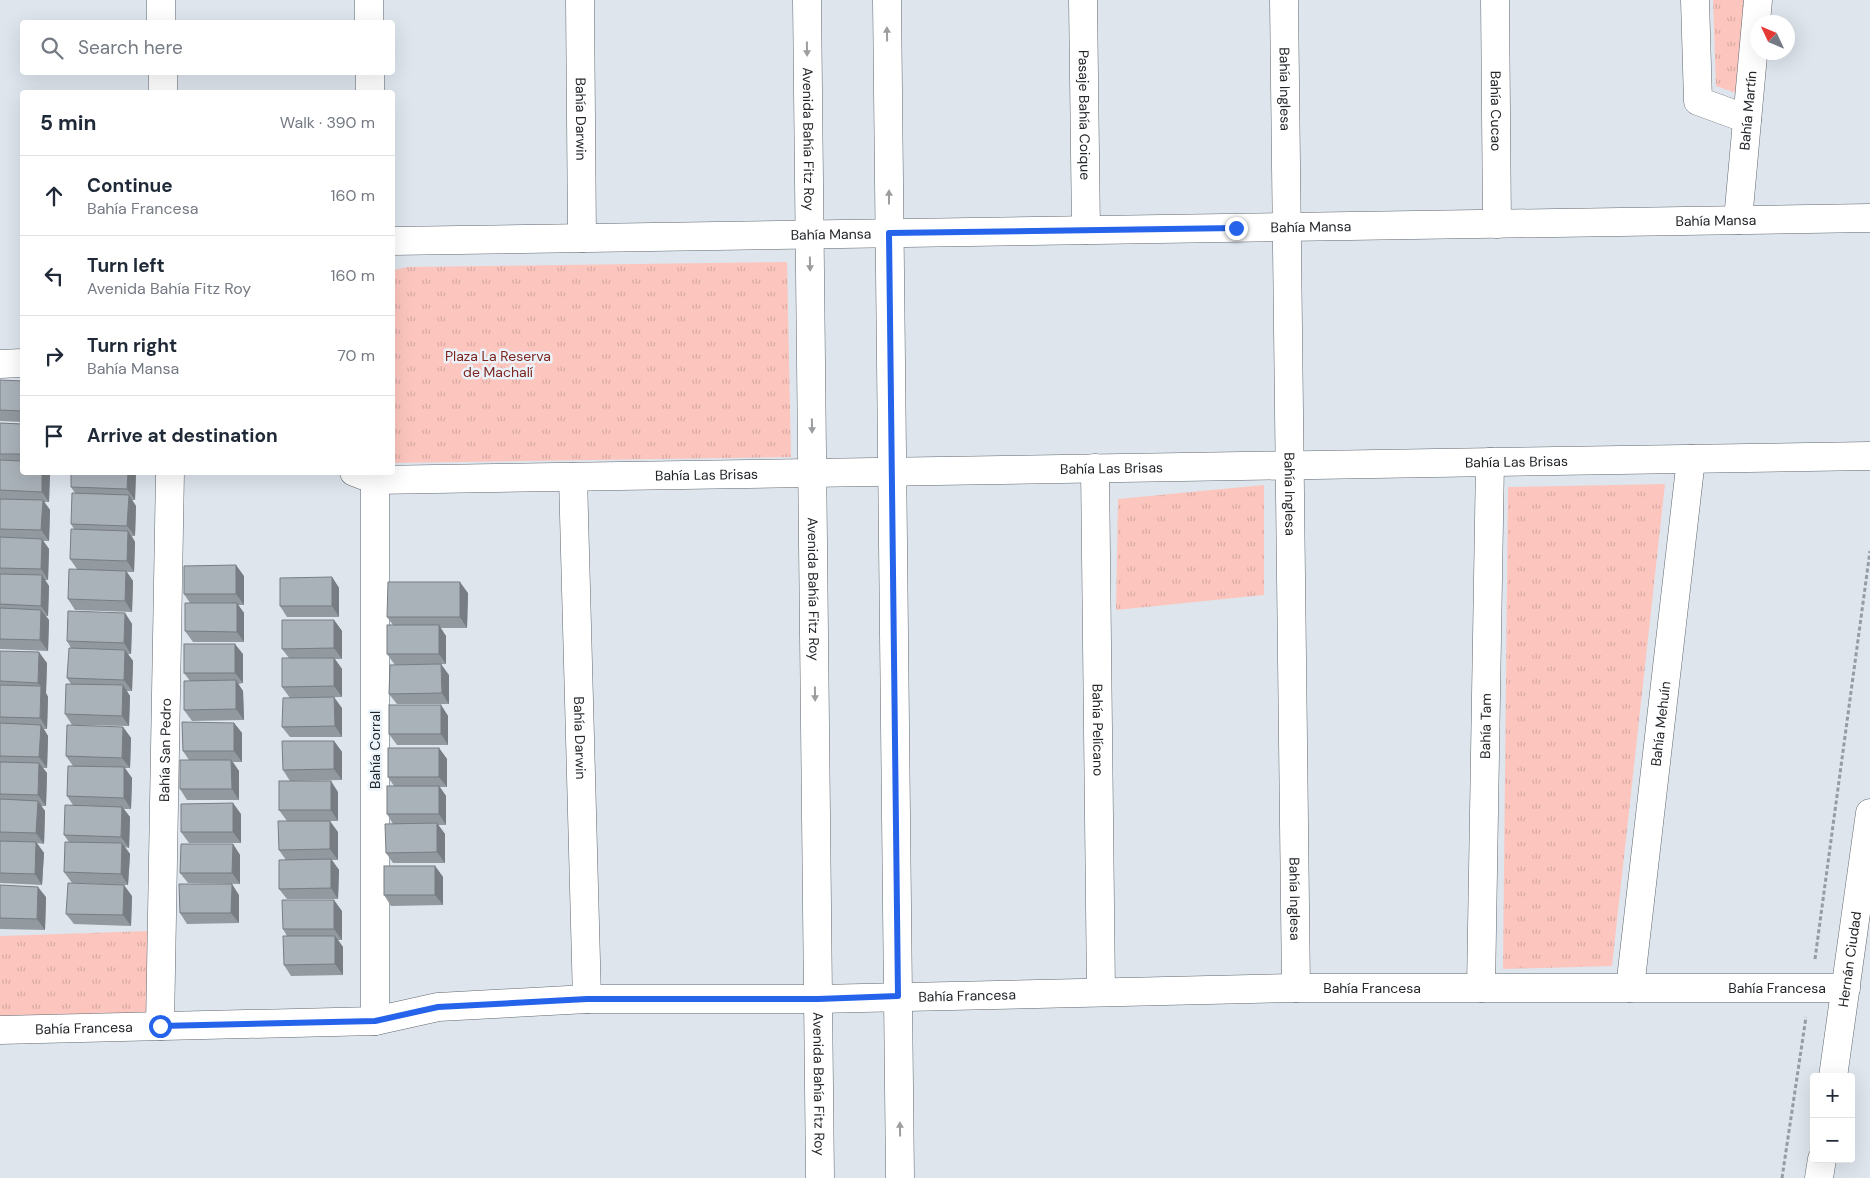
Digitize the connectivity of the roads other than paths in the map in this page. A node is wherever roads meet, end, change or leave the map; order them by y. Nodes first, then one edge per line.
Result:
1 (161, 0) edge
2 (369, 0) edge
3 (580, 0) edge
4 (807, 0) edge
5 (887, 0) edge
6 (1083, 0) edge
7 (1284, 0) edge
8 (1494, 0) edge
9 (1695, 0) edge
10 (1758, 0) edge
11 (161, 20) edge
12 (369, 20) edge
13 (163, 75) edge
14 (370, 75) edge
15 (163, 90) edge
16 (370, 90) edge
17 (1747, 120) junction
18 (1870, 218) edge
19 (1738, 220) junction
20 (1497, 224) junction
21 (1287, 227) junction
22 (1086, 230) junction
23 (889, 233) junction
24 (810, 235) junction
25 (582, 238) junction
26 (395, 241) edge
27 (20, 363) edge
28 (0, 364) edge
29 (1870, 456) edge
30 (1691, 459) junction
31 (1490, 462) junction
32 (1290, 466) junction
33 (1095, 468) junction
34 (892, 471) junction
35 (812, 473) junction
36 (170, 475) edge
37 (364, 476) edge
38 (573, 477) junction
39 (1870, 812) edge
40 (1296, 988) junction
41 (1482, 988) junction
42 (1630, 988) junction
43 (1846, 988) junction
44 (1101, 992) junction
45 (898, 996) junction
46 (587, 999) junction
47 (818, 999) junction
48 (375, 1021) junction
49 (160, 1026) junction
50 (0, 1030) edge
51 (1834, 1073) edge
52 (1821, 1163) edge
53 (820, 1178) edge
54 (900, 1178) edge
55 (1819, 1178) edge

1 - 11 street
2 - 12 street
3 - 25 street, Bahía Darwin
4 -> 24 street, Avenida Bahía Fitz Roy
23 -> 5 street
6 - 22 street, Pasaje Bahía Coique
7 - 21 street, Bahía Inglesa
8 - 20 street, Bahía Cucao
9 - 17 street
10 - 17 street, Bahía Martín
13 - 15 street
14 - 16 street
17 - 19 street, Bahía Martín
18 - 19 street, Bahía Mansa
19 - 20 street, Bahía Mansa
20 - 21 street, Bahía Mansa
21 - 22 street, Bahía Mansa
21 - 32 street, Bahía Inglesa
22 - 23 street, Bahía Mansa
23 - 24 street, Bahía Mansa
23 - 34 street
24 - 25 street, Bahía Mansa
24 -> 35 street, Avenida Bahía Fitz Roy
25 - 26 street, Bahía Mansa
27 - 28 street
29 - 30 street, Bahía Las Brisas
30 - 31 street, Bahía Las Brisas
30 - 42 street, Bahía Mehuín
31 - 32 street, Bahía Las Brisas
31 - 41 street, Bahía Tam
32 - 33 street, Bahía Las Brisas
32 - 40 street, Bahía Inglesa
33 - 34 street, Bahía Las Brisas
33 - 44 street, Bahía Pelícano
34 - 35 street, Bahía Las Brisas
34 - 45 street
35 - 38 street, Bahía Las Brisas
35 -> 47 street, Avenida Bahía Fitz Roy
36 - 49 street, Bahía San Pedro
37 - 38 street, Bahía Las Brisas
37 - 48 street, Bahía Corral
38 - 46 street, Bahía Darwin
39 - 43 street, Hernán Ciudad
40 - 41 street, Bahía Francesa
40 - 44 street, Bahía Francesa
41 - 42 street, Bahía Francesa
42 - 43 street, Bahía Francesa
43 - 51 street, Hernán Ciudad
44 - 45 street, Bahía Francesa
45 - 47 street, Bahía Francesa
54 -> 45 street
46 - 47 street, Bahía Francesa
46 - 48 street, Bahía Francesa
47 - 53 street, Avenida Bahía Fitz Roy
48 - 49 street, Bahía Francesa
49 - 50 street, Bahía Francesa
52 - 55 street

